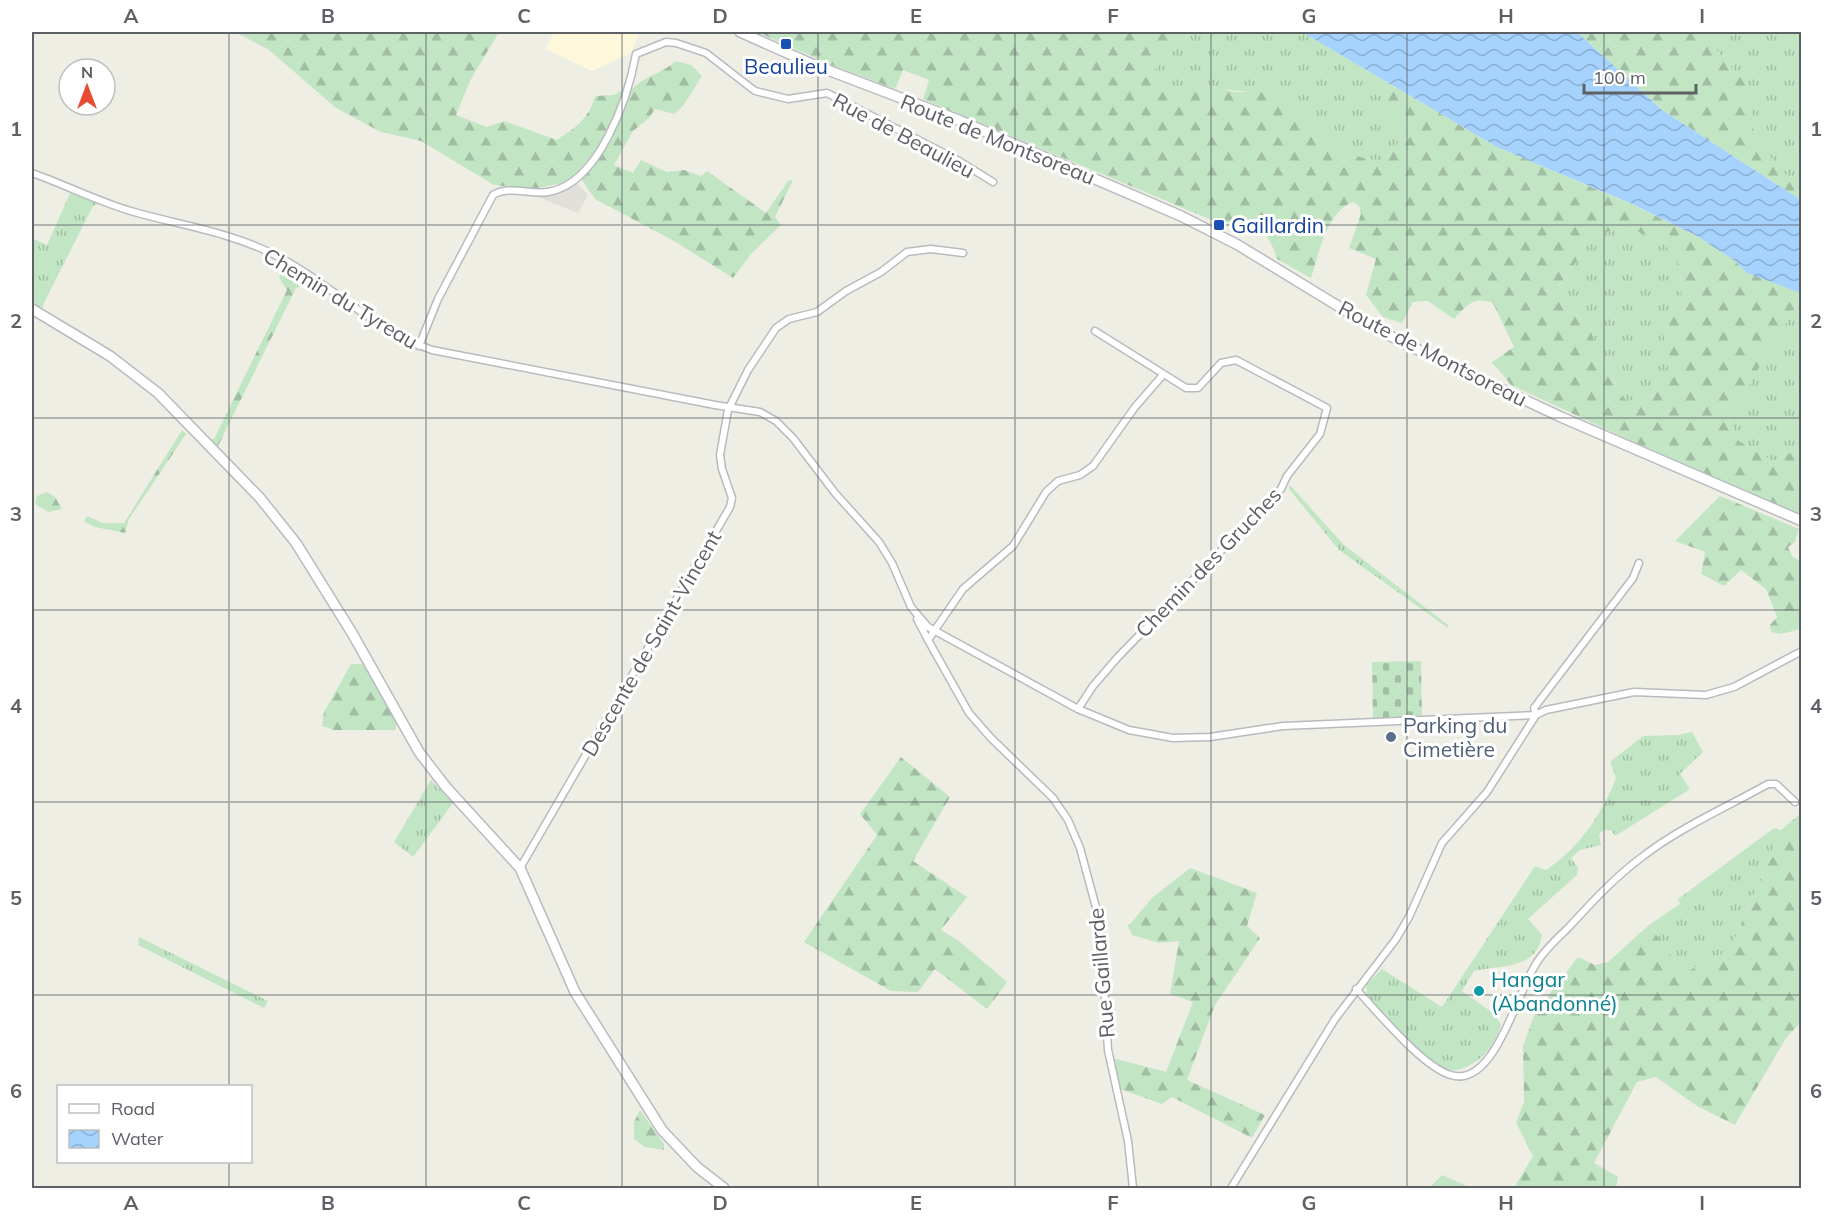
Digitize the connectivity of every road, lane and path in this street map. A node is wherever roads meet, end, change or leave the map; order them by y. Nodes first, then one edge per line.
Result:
1 (740, 32) edge
2 (32, 173) edge
3 (993, 182) dead end
4 (963, 254) dead end
5 (32, 309) edge
6 (1095, 331) dead end
7 (419, 346) junction
8 (1162, 376) junction
9 (729, 407) junction
10 (1802, 521) edge
11 (1639, 563) dead end
12 (916, 615) junction
13 (934, 631) junction
14 (928, 640) junction
15 (1802, 651) edge
16 (1078, 709) junction
17 (1536, 715) junction
18 (1795, 802) dead end
19 (520, 868) junction
20 (1356, 989) junction
21 (724, 1188) edge
22 (1133, 1188) edge
23 (1231, 1188) edge

1 - 10 main road, Route de Montsoreau
2 - 7 street, Chemin du Tyreau
3 - 7 street, Rue de Beaulieu
4 - 9 street, Descente de Saint-Vincent
5 - 19 main road
6 - 8 street
7 - 9 street, Chemin du Tyreau
8 - 13 street
8 - 16 street, Chemin des Gruches
9 - 12 street, Chemin du Tyreau
9 - 19 street, Descente de Saint-Vincent
11 - 17 street
12 - 13 street
12 - 14 street, Rue Gaillarde
13 - 14 street
13 - 16 street
14 - 22 street, Rue Gaillarde
15 - 17 street
16 - 17 street
17 - 20 street
18 - 20 street
19 - 21 main road
20 - 23 street

